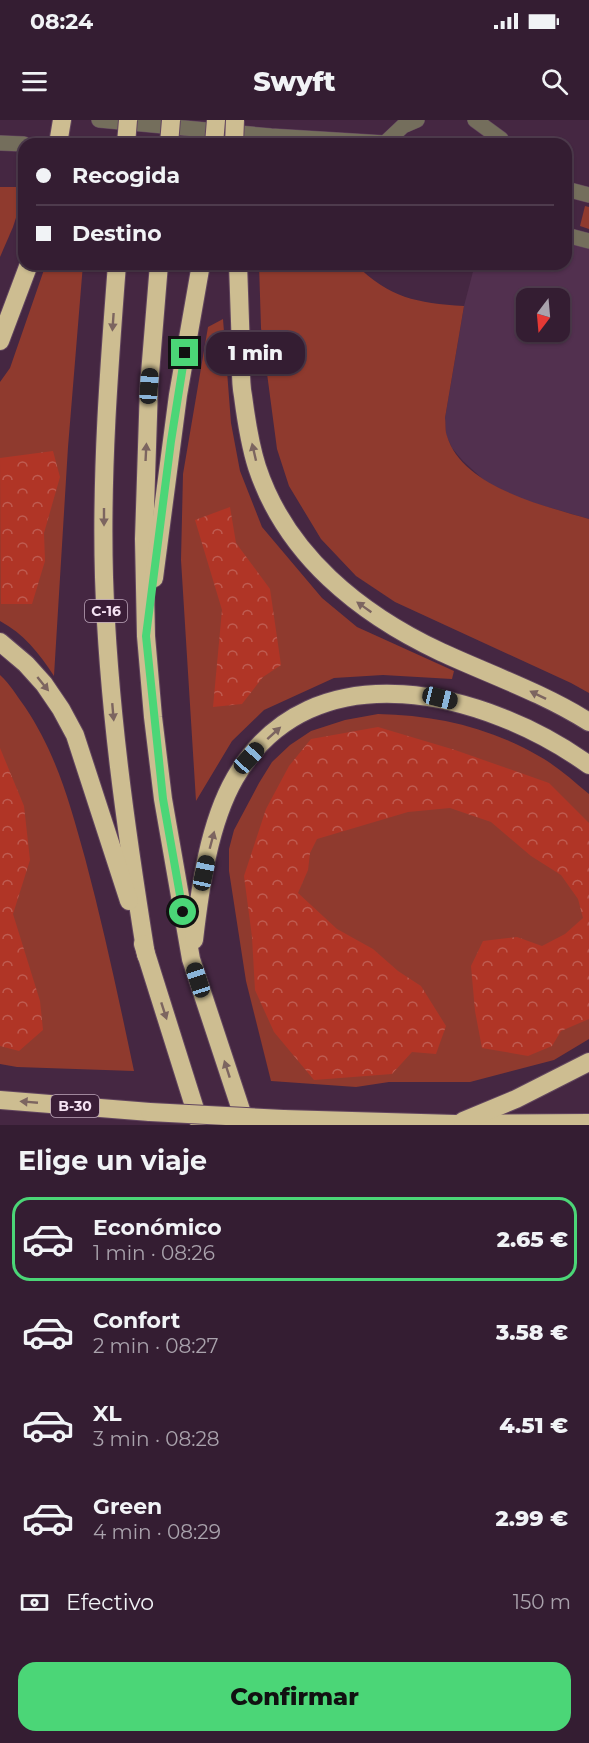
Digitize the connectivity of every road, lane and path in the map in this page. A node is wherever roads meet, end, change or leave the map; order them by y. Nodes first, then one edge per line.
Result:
1 (62, 120) edge
2 (99, 120) edge
3 (128, 120) edge
4 (171, 120) edge
5 (216, 120) edge
6 (235, 120) edge
7 (417, 120) edge
8 (475, 120) edge
9 (59, 138) edge
10 (126, 138) edge
11 (170, 138) edge
12 (214, 138) edge
13 (234, 138) edge
14 (300, 138) edge
15 (391, 138) edge
16 (500, 138) edge
17 (0, 143) edge
18 (18, 144) edge
19 (572, 191) edge
20 (589, 195) edge
21 (572, 237) edge
22 (589, 241) edge
23 (27, 270) edge
24 (117, 270) edge
25 (159, 270) edge
26 (200, 270) edge
27 (238, 270) edge
28 (17, 301) junction
29 (0, 330) edge
30 (0, 341) edge
31 (146, 636) junction
32 (1, 642) edge
33 (589, 723) edge
34 (589, 765) edge
35 (146, 955) junction
36 (191, 959) junction
37 (589, 1062) edge
38 (0, 1100) edge
39 (589, 1123) edge
40 (455, 1124) edge
41 (200, 1125) edge
42 (246, 1125) edge

1 - 9 highway
2 - 14 street
3 - 10 highway, bridge
4 - 11 highway, bridge
5 - 12 highway, bridge
6 - 13 highway, bridge
7 - 15 street
8 - 16 street
17 - 18 street
19 - 20 street
21 - 22 street
23 - 28 highway
24 -> 35 highway, C-16
31 -> 25 highway, C-16
26 - 31 highway
33 -> 27 highway
28 - 29 highway
28 - 30 highway
31 - 36 highway, C-16
32 -> 35 highway
36 -> 34 highway
35 -> 41 highway, C-16
42 -> 36 highway, C-16
37 - 40 highway
40 -> 38 highway, B-30, bridge
39 - 40 highway, B-30

